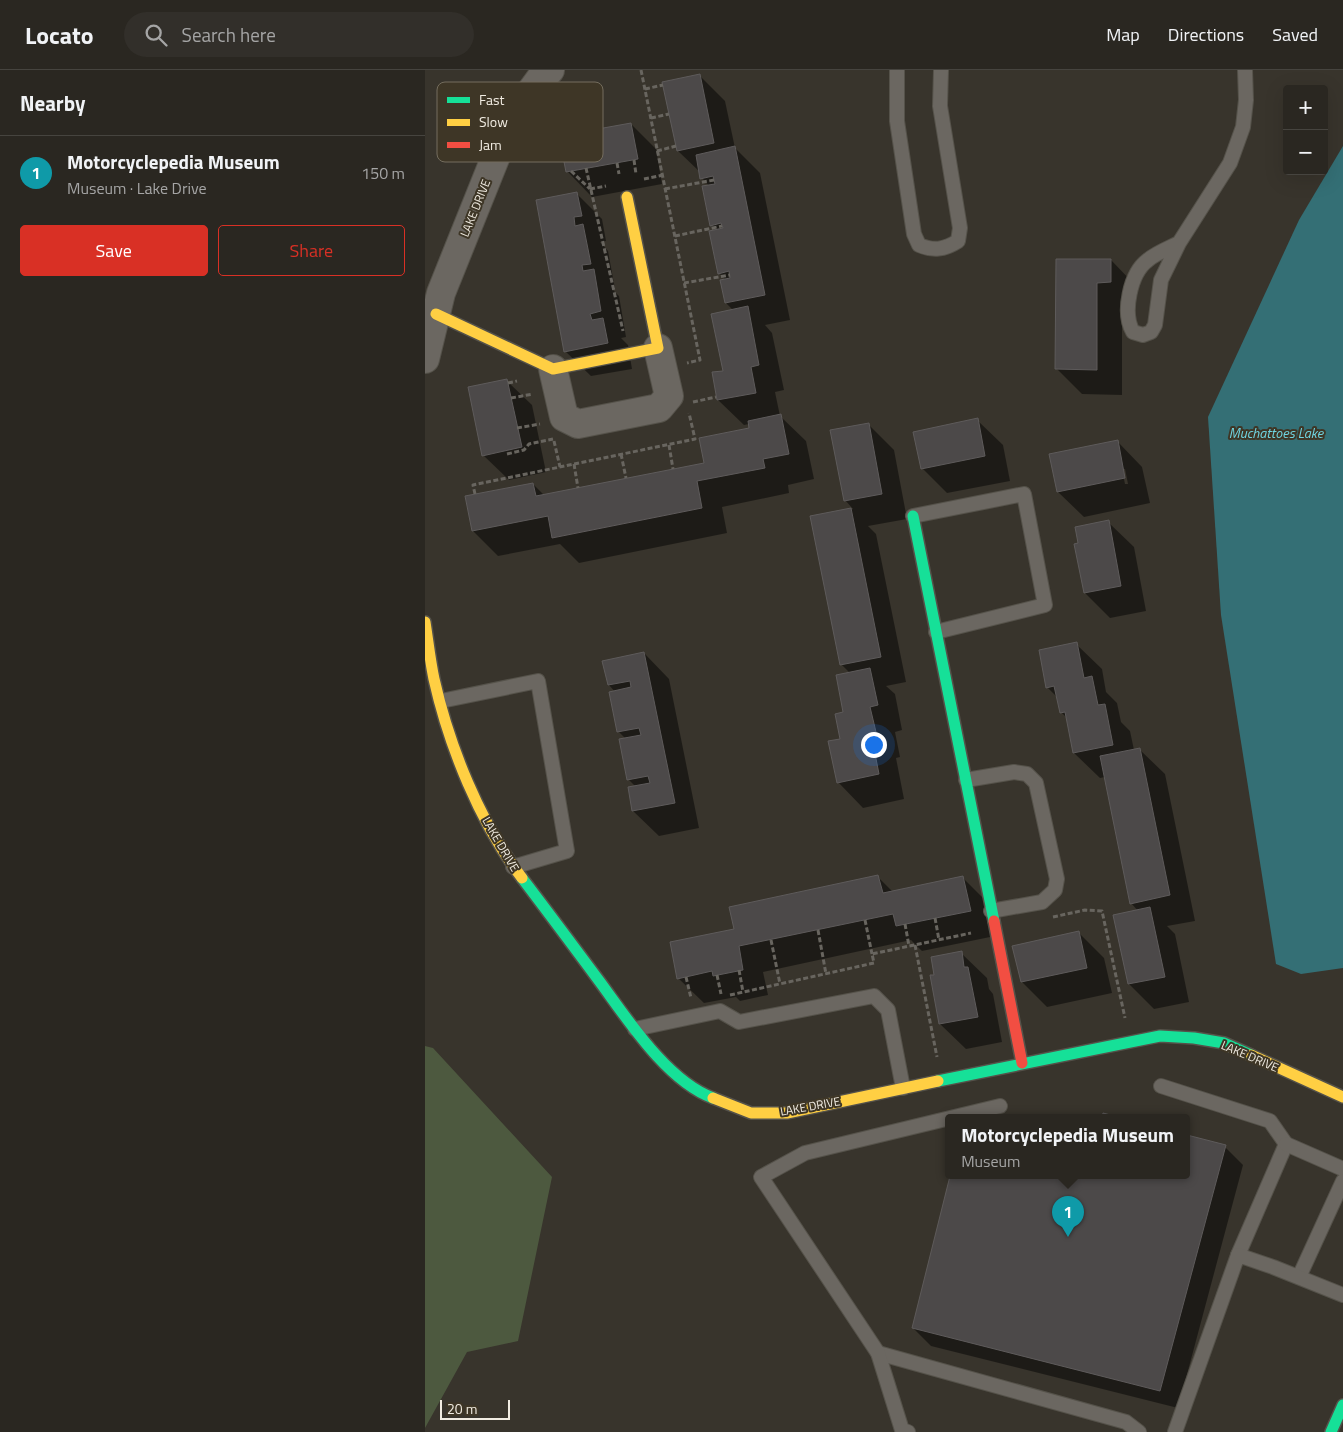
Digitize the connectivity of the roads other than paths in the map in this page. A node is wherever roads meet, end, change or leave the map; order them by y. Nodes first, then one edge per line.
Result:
1 (550, 70) edge
2 (897, 70) edge
3 (941, 70) edge
4 (1245, 70) edge
5 (538, 82) edge
6 (494, 162) edge
7 (627, 197) dead end
8 (1179, 243) junction
9 (436, 314) junction
10 (658, 348) junction
11 (425, 359) edge
12 (553, 369) junction
13 (913, 516) joint
14 (425, 622) edge
15 (936, 632) junction
16 (441, 701) junction
17 (966, 780) junction
18 (513, 867) junction
19 (991, 911) junction
20 (635, 1029) junction
21 (1022, 1063) junction
22 (1161, 1086) dead end
23 (903, 1088) junction
24 (1343, 1097) edge
25 (1000, 1106) dead end
26 (967, 1114) edge
27 (945, 1119) edge
28 (1286, 1144) junction
29 (1343, 1169) edge
30 (1343, 1181) edge
31 (1238, 1256) junction
32 (1299, 1278) junction
33 (1343, 1295) edge
34 (878, 1353) junction
35 (1343, 1405) edge
36 (909, 1432) edge
37 (1139, 1432) edge
38 (1175, 1432) edge
39 (1331, 1432) edge

1 - 5 street, LAKE DRIVE
2 - 3 lane
4 - 8 lane
6 - 9 street, LAKE DRIVE
7 - 10 street
8 - 8 lane
9 - 11 street, LAKE DRIVE
9 - 12 street
10 - 12 street
10 - 12 street
13 - 15 street
13 - 15 lane
14 - 16 street, LAKE DRIVE
15 - 17 street
16 - 18 street, LAKE DRIVE
16 - 18 lane
17 - 19 street
17 - 19 lane
18 - 20 street, LAKE DRIVE
19 - 21 street
20 - 23 street, LAKE DRIVE
20 - 23 lane
21 - 23 street, LAKE DRIVE
21 - 24 street, LAKE DRIVE
22 - 28 lane
25 - 26 lane
27 - 34 lane
28 - 29 lane
28 - 31 lane
30 - 32 lane
31 - 32 lane
31 - 38 lane
32 - 33 lane
34 - 36 lane
34 - 37 lane
35 - 39 street

